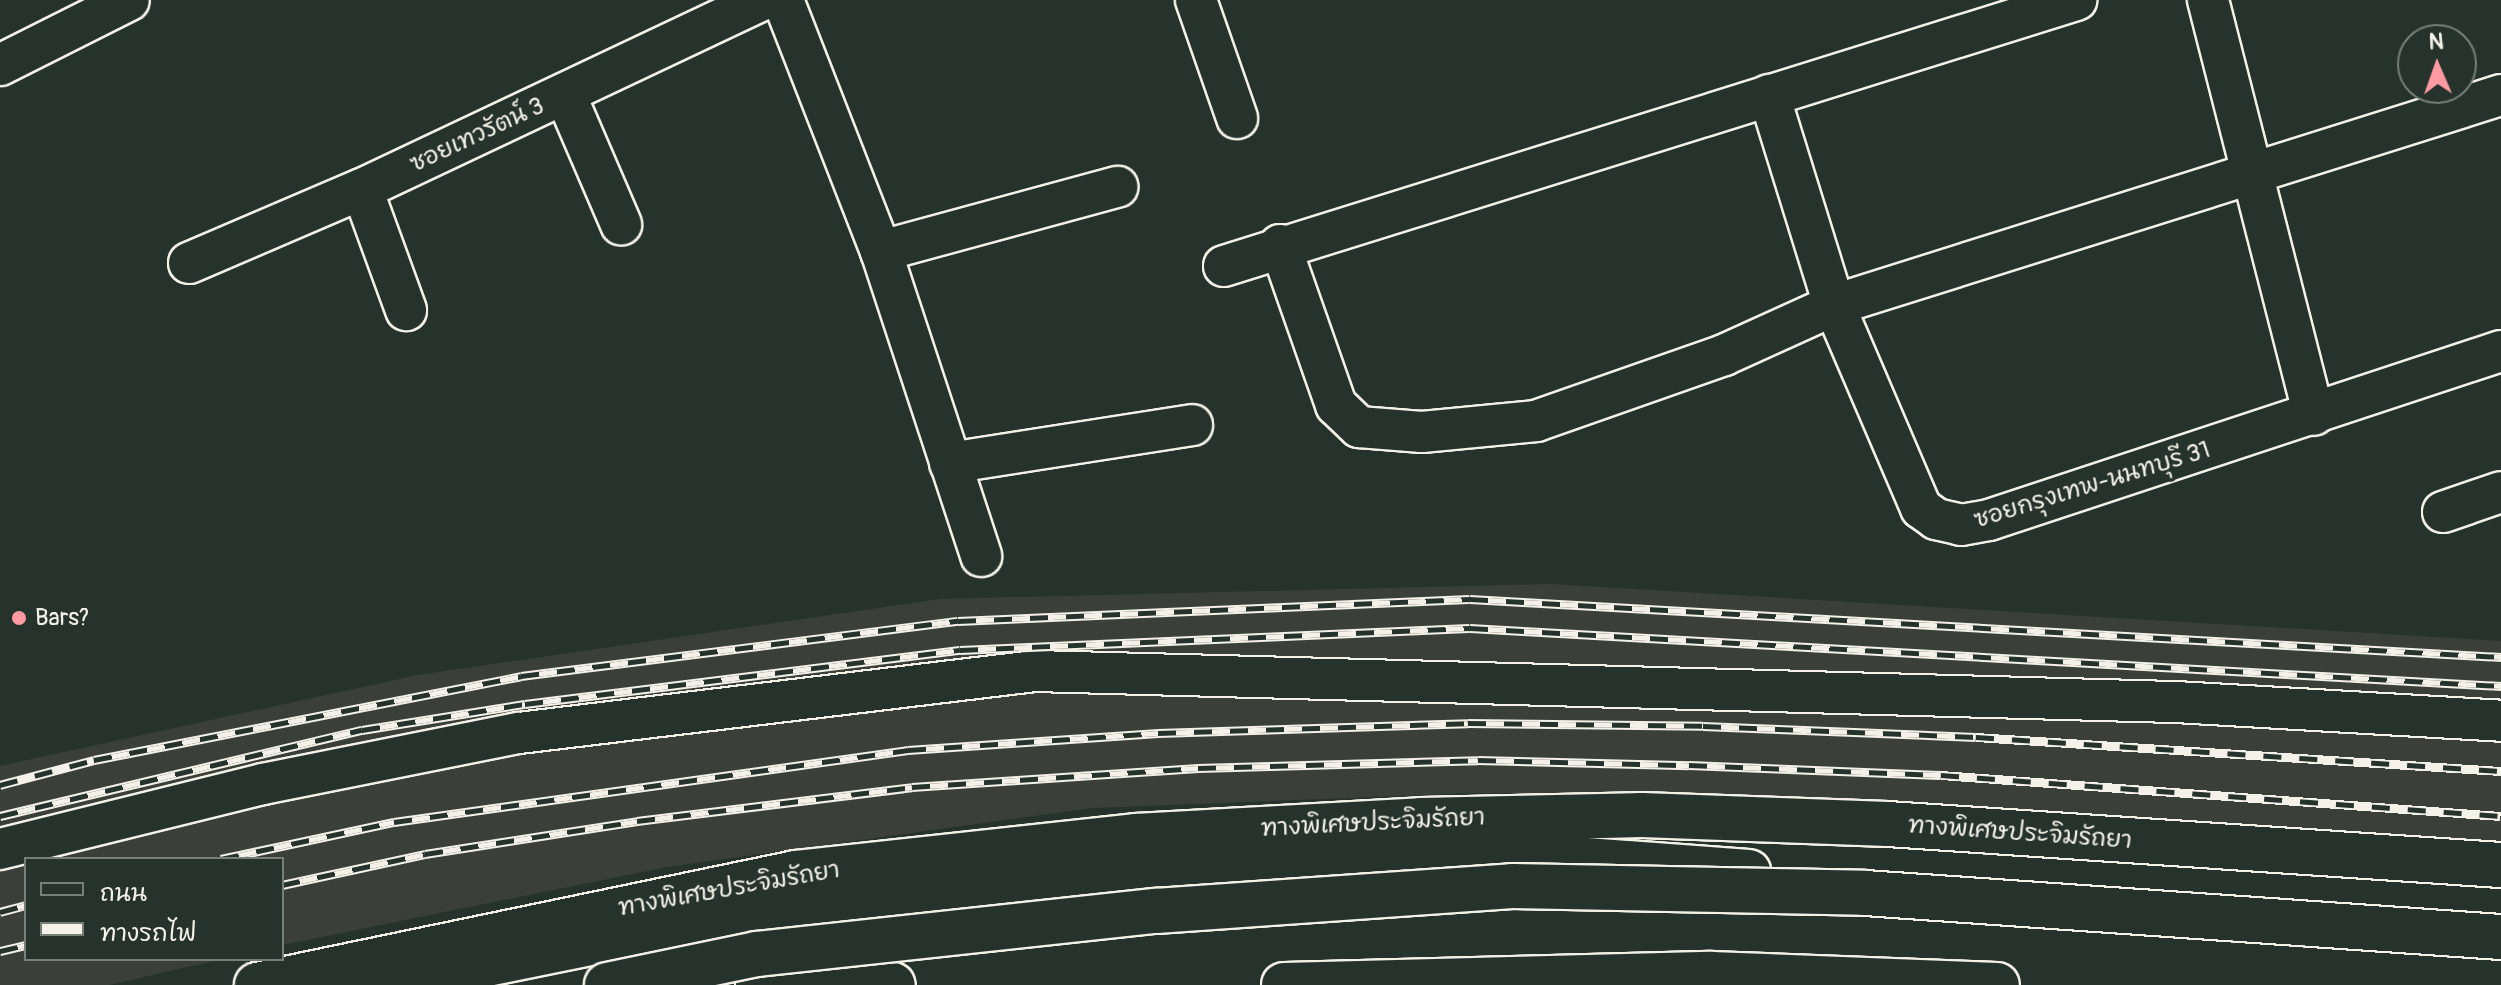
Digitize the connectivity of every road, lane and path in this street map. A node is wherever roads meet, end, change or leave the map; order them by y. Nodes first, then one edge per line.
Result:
1 (129, 0) edge
2 (762, 0) edge
3 (783, 0) edge
4 (1196, 0) edge
5 (2076, 0) edge
6 (2208, 0) edge
7 (0, 65) edge
8 (565, 94) junction
9 (1769, 95) junction
10 (2501, 95) edge
11 (1237, 118) dead end
12 (2253, 176) junction
13 (1117, 187) dead end
14 (362, 189) junction
15 (621, 224) dead end
16 (1280, 245) junction
17 (881, 251) junction
18 (189, 263) dead end
19 (1224, 266) dead end
20 (1834, 305) junction
21 (406, 310) dead end
22 (2501, 351) edge
23 (2314, 415) junction
24 (1192, 425) dead end
25 (950, 463) junction
26 (2501, 492) edge
27 (2443, 512) dead end
28 (981, 556) dead end
29 (2501, 721) edge
30 (0, 849) edge
31 (1518, 855) junction
32 (2501, 865) edge
33 (2501, 925) edge
34 (2501, 937) edge
35 (778, 981) edge
36 (257, 985) edge
37 (384, 985) edge
38 (607, 985) edge
39 (893, 985) edge
40 (1284, 985) edge
41 (1997, 985) edge

1 - 7 street
2 - 8 street, ซอยเทวรัตน์ 3
3 - 17 street
4 - 11 street
5 - 9 street
6 - 12 street
8 - 14 street, ซอยเทวรัตน์ 3
8 - 15 street
9 - 16 street
9 - 20 street, ซอยกรุงเทพ-นนทบุรี 31
10 - 12 street
12 - 20 street
12 - 23 street
13 - 17 street
14 - 18 street, ซอยเทวรัตน์ 3
14 - 21 street
16 - 19 street
16 - 20 street
17 - 25 street
20 - 23 street, ซอยกรุงเทพ-นนทบุรี 31
22 - 23 street, ซอยกรุงเทพ-นนทบุรี 31
24 - 25 street
25 - 28 street
26 - 27 street
29 - 30 street
31 - 33 main road
31 - 35 main road
31 - 37 main road
32 - 36 main road, ทางพิเศษประจิมรัถยา
34 - 38 main road, bridge
35 - 39 main road
40 - 41 main road

